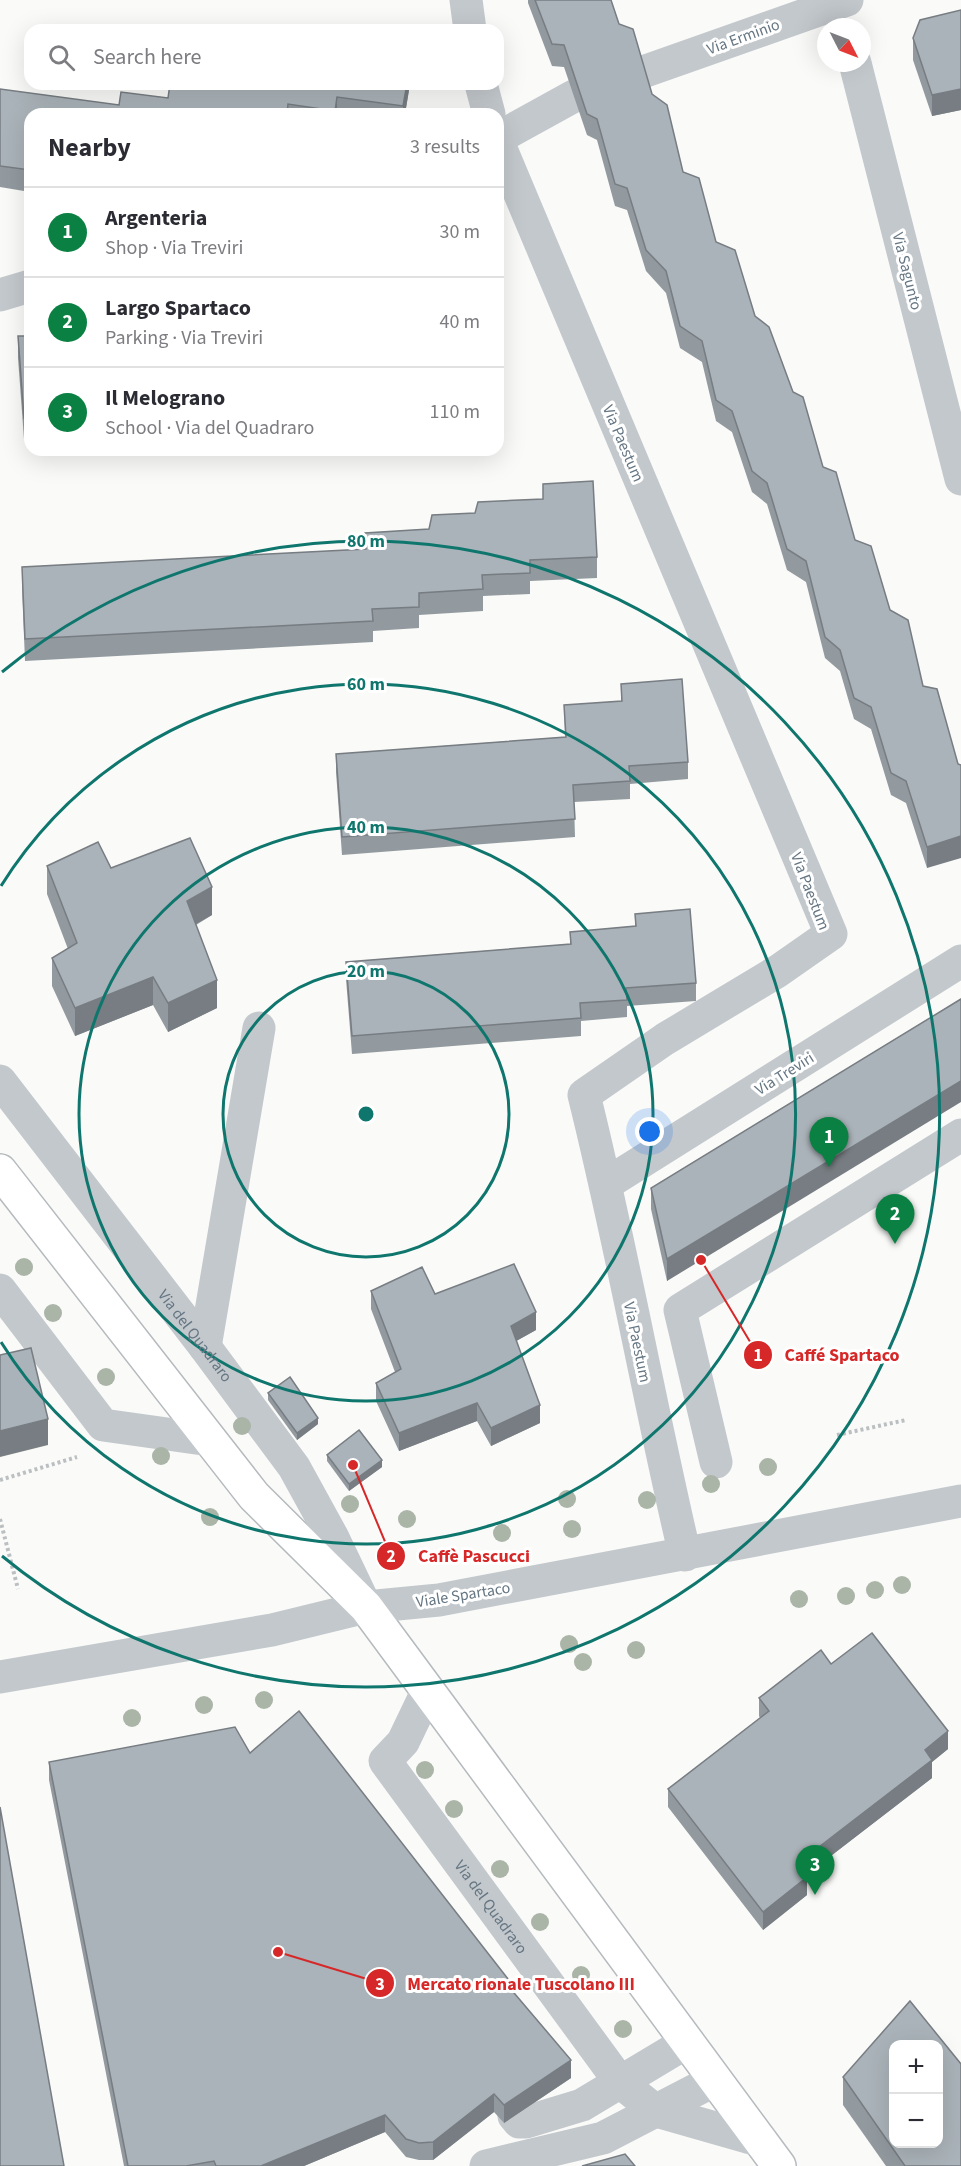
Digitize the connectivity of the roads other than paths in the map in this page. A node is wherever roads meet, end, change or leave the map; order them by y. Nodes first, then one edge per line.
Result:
1 (466, 0) edge
2 (843, 7) edge
3 (469, 24) edge
4 (857, 72) edge
5 (640, 73) edge
6 (483, 90) edge
7 (574, 96) edge
8 (487, 108) edge
9 (504, 135) edge
10 (504, 156) edge
11 (24, 288) edge
12 (0, 295) edge
13 (961, 479) edge
14 (961, 961) edge
15 (259, 1028) dead end
16 (0, 1081) edge
17 (961, 1135) edge
18 (0, 1171) edge
19 (606, 1185) junction
20 (0, 1290) edge
21 (205, 1347) junction
22 (210, 1440) junction
23 (716, 1462) dead end
24 (961, 1501) edge
25 (685, 1555) junction
26 (366, 1607) junction
27 (0, 1677) edge
28 (427, 1692) junction
29 (687, 2042) junction
30 (715, 2080) junction
31 (620, 2082) junction
32 (656, 2111) junction
33 (514, 2116) edge
34 (770, 2154) edge
35 (486, 2166) edge

1 - 3 street
2 - 5 street, Via Erminio
4 - 13 street, Via Sagunto
6 - 8 street
7 - 9 street
10 - 19 street, Via Paestum
11 - 12 street
14 - 19 street, Via Treviri
15 - 21 street
16 - 21 street, Via del Quadraro
17 - 23 street
18 - 22 main road, Via del Quadraro
19 - 25 street, Via Paestum
20 - 22 street
21 - 26 street, Via del Quadraro
22 - 26 main road, Via del Quadraro
24 - 25 street, Viale Spartaco
25 - 26 street, Viale Spartaco
26 - 27 street, Viale Spartaco
26 - 28 main road, Via del Quadraro
28 - 29 main road, Via del Quadraro
28 - 31 street, Via del Quadraro
29 - 30 main road, Via del Quadraro
29 - 31 street
30 - 32 street
30 - 34 main road, Via del Quadraro
31 - 32 street, Via del Quadraro
31 - 33 street
32 - 34 street, Via del Quadraro
32 - 35 street

